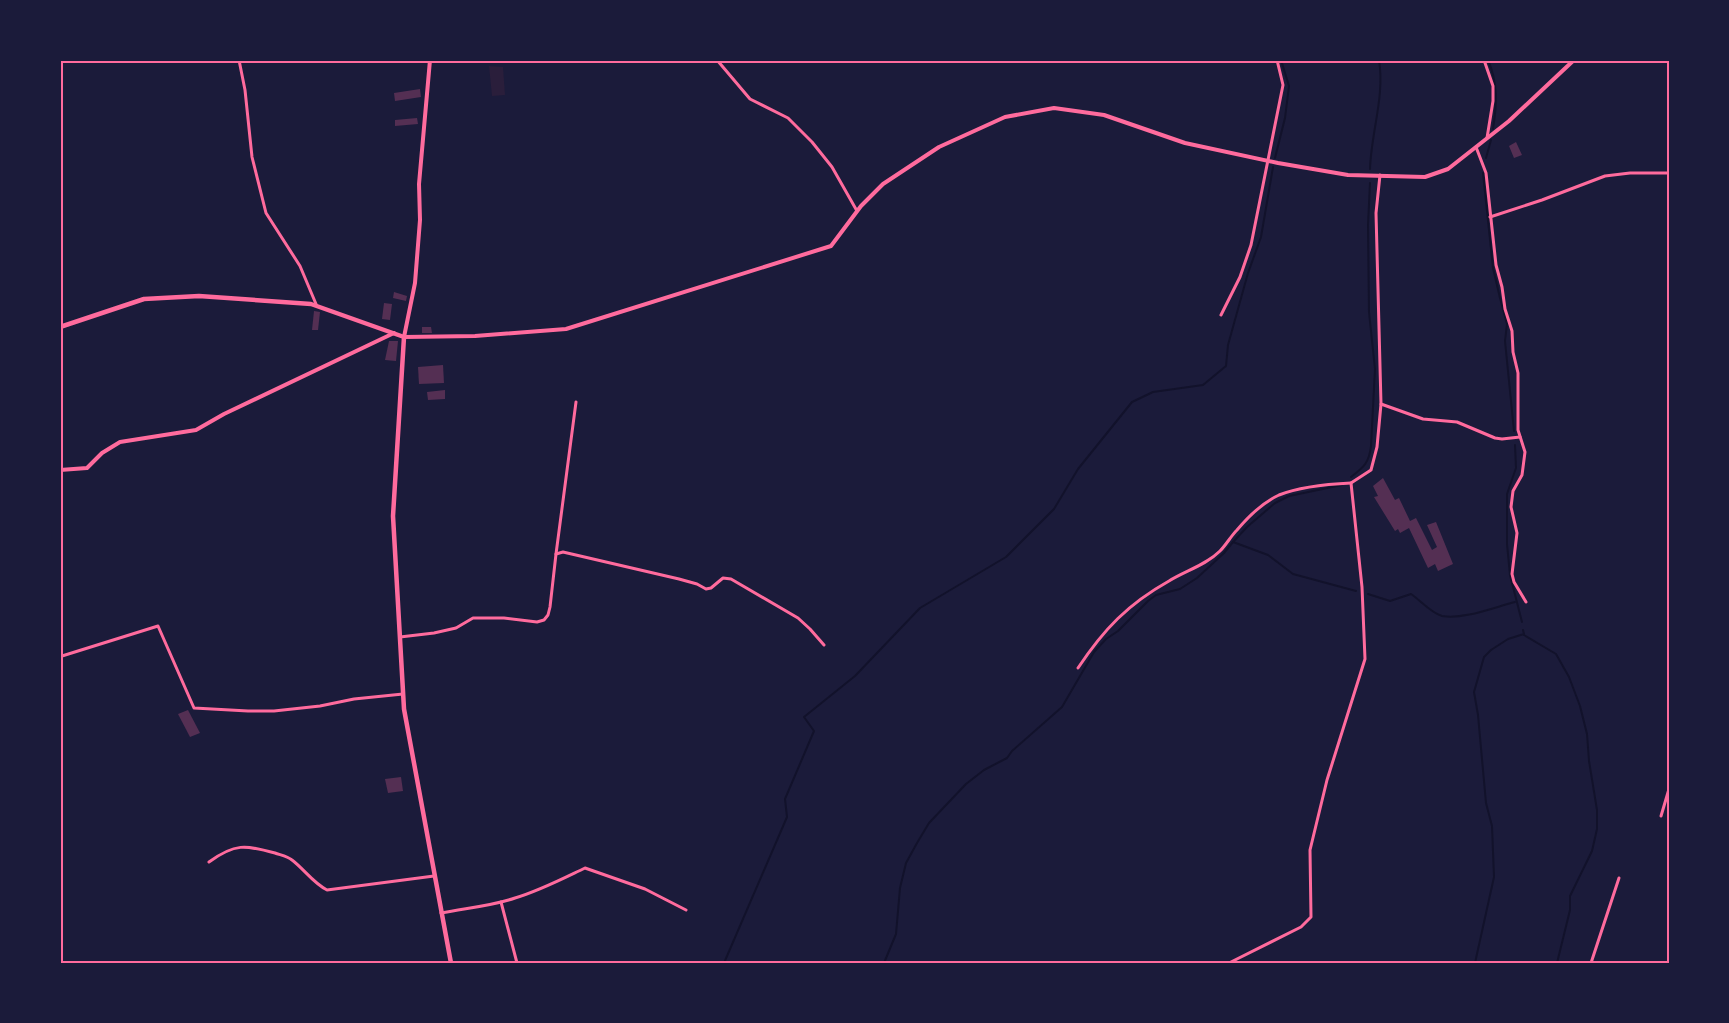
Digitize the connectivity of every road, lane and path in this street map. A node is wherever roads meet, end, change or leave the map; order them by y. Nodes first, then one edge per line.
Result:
1 (239, 60) edge
2 (430, 60) edge
3 (717, 60) edge
4 (1277, 60) edge
5 (1484, 60) edge
6 (1574, 60) edge
7 (1487, 138) junction
8 (1476, 147) junction
9 (1267, 161) junction
10 (1669, 173) edge
11 (1380, 175) junction
12 (857, 211) junction
13 (1490, 217) junction
14 (317, 306) junction
15 (1221, 315) dead end
16 (60, 327) edge
17 (394, 333) junction
18 (404, 337) junction
19 (576, 402) dead end
20 (1382, 404) junction
21 (1520, 437) junction
22 (60, 470) edge
23 (1351, 483) junction
24 (556, 554) junction
25 (1526, 602) dead end
26 (400, 637) junction
27 (824, 645) dead end
28 (62, 656) dead end
29 (1078, 668) dead end
30 (403, 694) junction
31 (1669, 789) edge
32 (1661, 816) dead end
33 (209, 862) dead end
34 (434, 876) junction
35 (1619, 878) dead end
36 (501, 902) junction
37 (686, 910) dead end
38 (441, 913) junction
39 (451, 963) edge
40 (518, 963) edge
41 (1229, 963) edge
42 (1591, 963) edge

1 - 14 street
2 - 18 street
3 - 12 street
4 - 9 street
5 - 7 street
6 - 7 street
7 - 8 street
8 - 11 street
8 - 13 street
9 - 11 street
9 - 12 street
9 - 15 street
10 - 13 street
11 - 20 street
12 - 18 street
13 - 21 street
14 - 16 main road
14 - 17 main road
17 - 18 main road
17 - 22 street
18 - 26 main road
19 - 24 street
20 - 21 street
20 - 23 street
21 - 25 street
23 - 29 street
23 - 41 street
24 - 26 street
24 - 27 street
26 - 30 main road
28 - 30 street
30 - 34 main road
31 - 32 street
33 - 34 street
34 - 38 main road
35 - 42 street
36 - 37 street
36 - 38 street
36 - 40 street
38 - 39 main road

